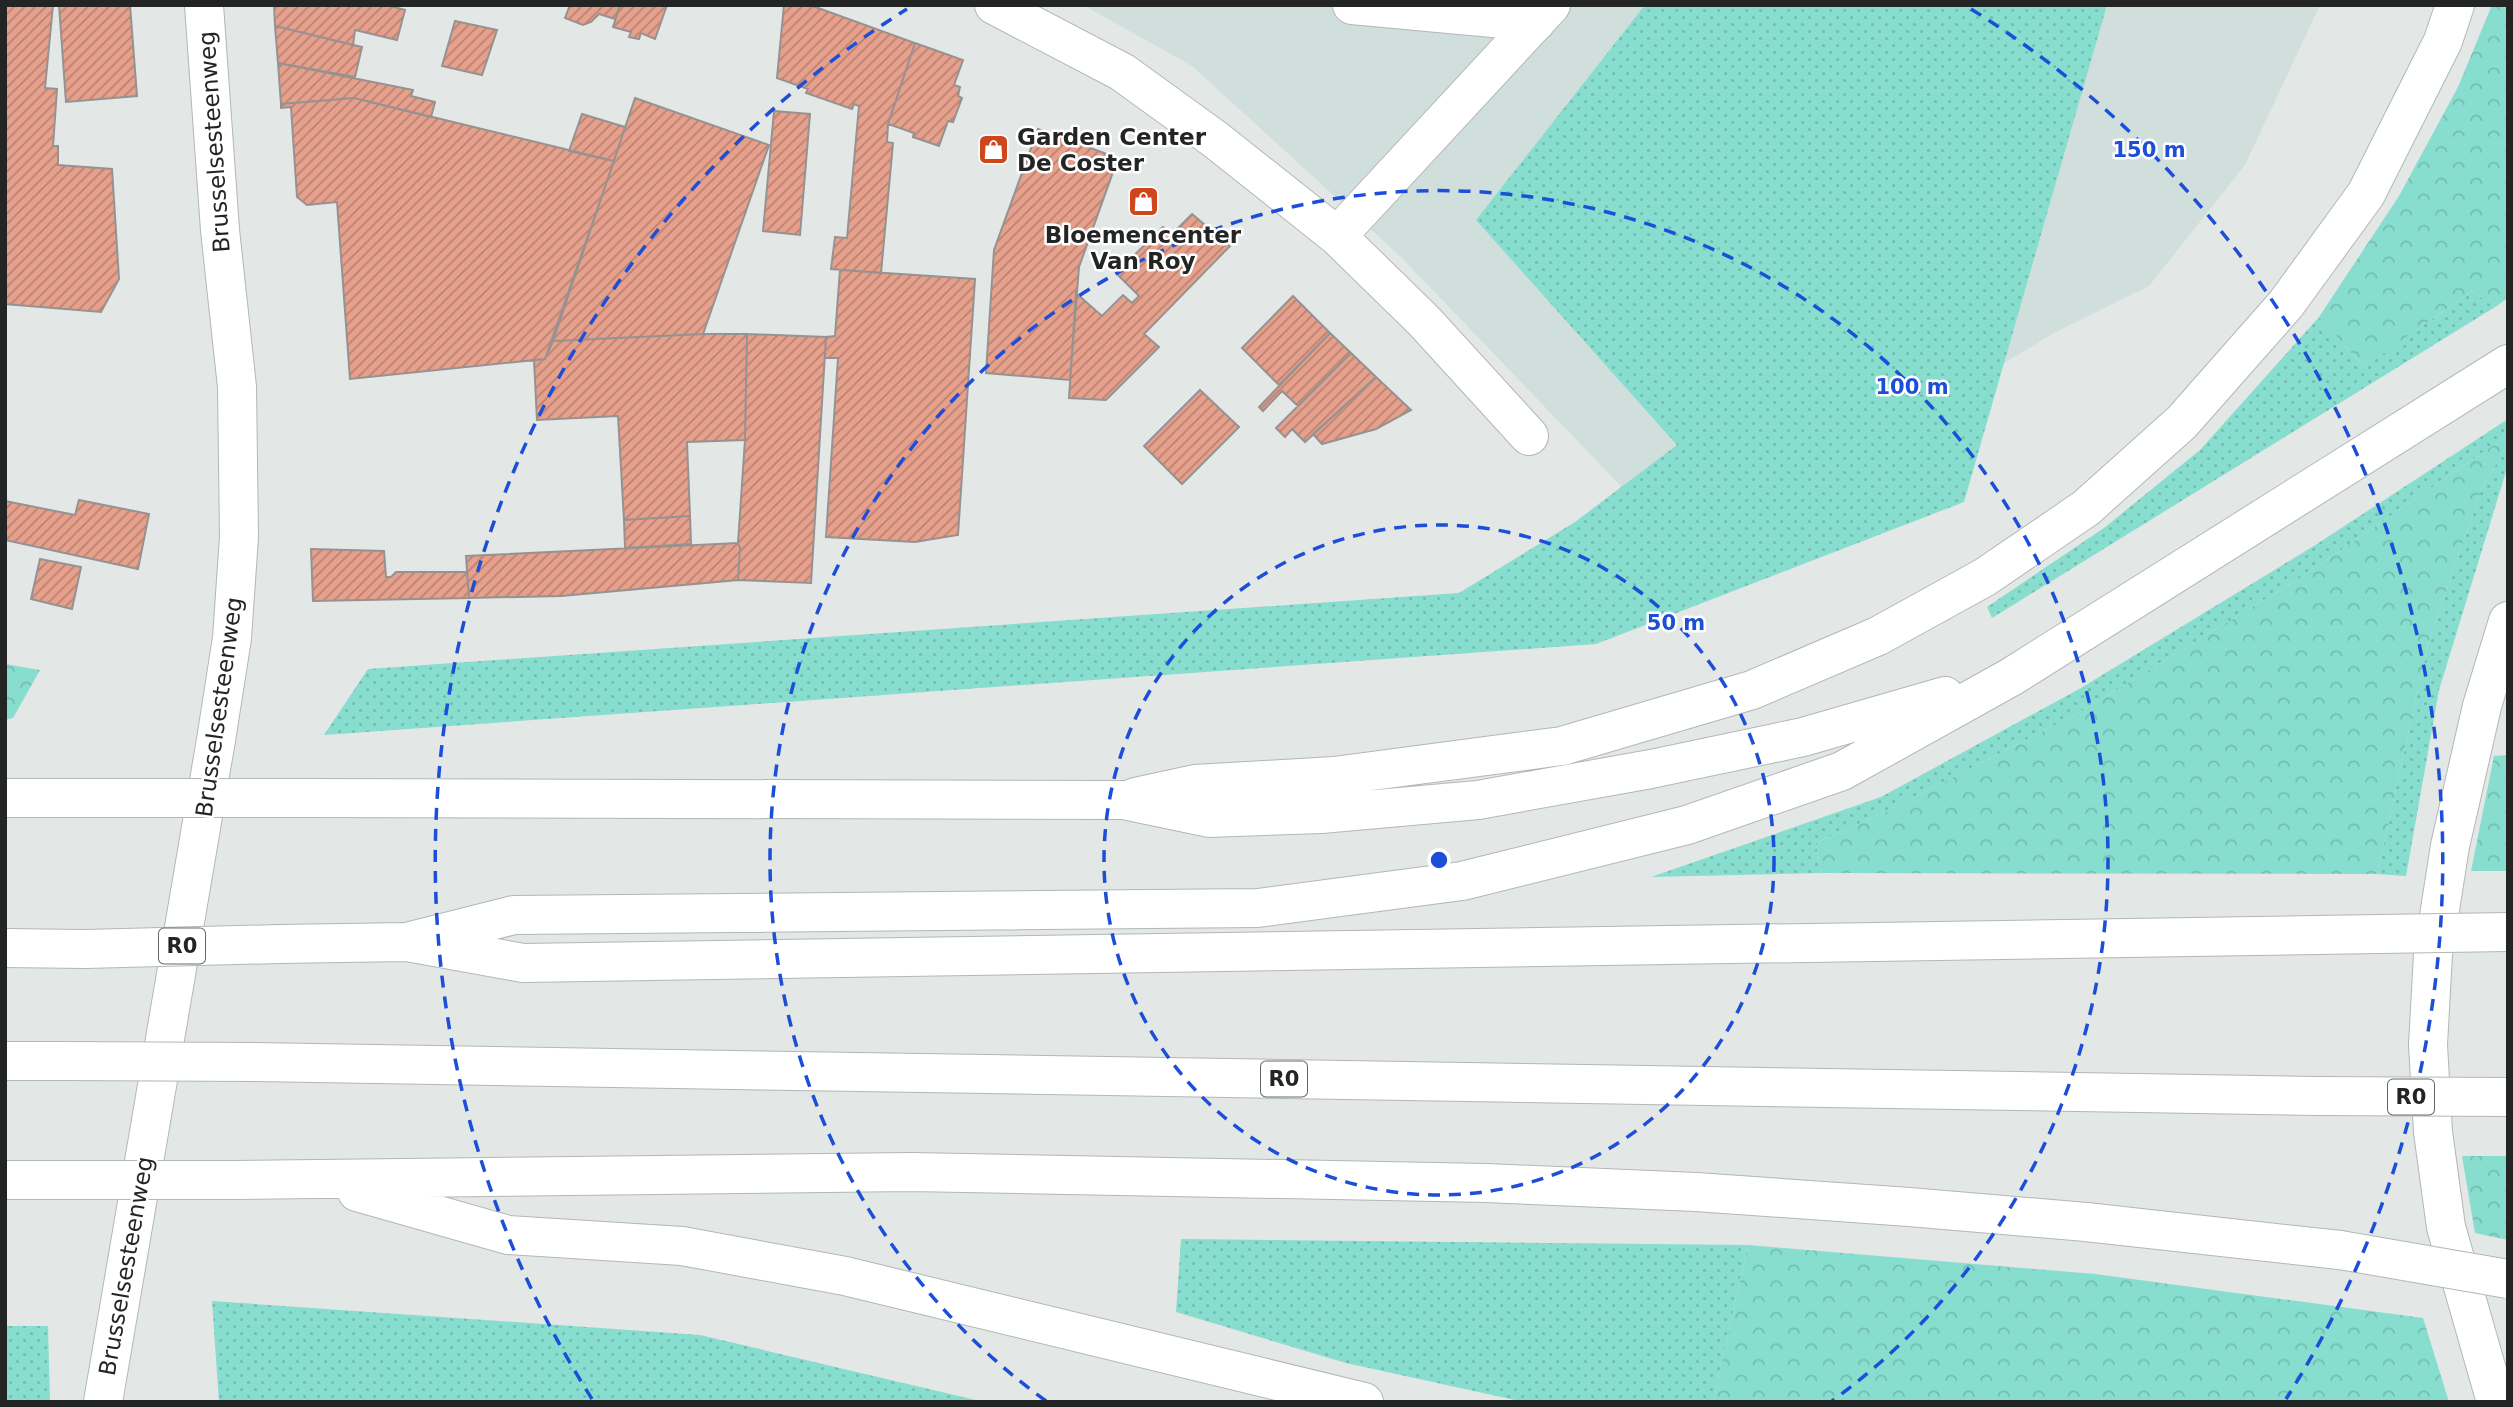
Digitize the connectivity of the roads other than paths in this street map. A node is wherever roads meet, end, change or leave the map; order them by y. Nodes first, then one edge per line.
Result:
1 (204, 5) edge
2 (1352, 5) edge
3 (2455, 5) edge
4 (1016, 9) edge
5 (1543, 14) edge
6 (1337, 236) junction
7 (2508, 364) edge
8 (1529, 436) dead end
9 (2508, 621) edge
10 (2011, 677) junction
11 (5, 797) edge
12 (1123, 800) junction
13 (2508, 932) edge
14 (407, 942) junction
15 (5, 948) edge
16 (5, 1061) edge
17 (2508, 1097) edge
18 (5, 1180) edge
19 (314, 1181) junction
20 (2508, 1279) edge
21 (103, 1402) edge
22 (1364, 1402) edge
23 (2496, 1402) edge

1 - 21 main road, Brusselsesteenweg
2 - 5 main road
3 - 12 main road
4 - 6 main road
5 - 6 main road
6 - 8 main road
7 - 10 main road
9 - 23 main road
10 - 12 main road
10 - 14 main road
11 - 12 main road, bridge
13 - 14 main road, R0, bridge
14 - 15 main road, R0, bridge
16 - 17 main road, R0, bridge
18 - 19 main road, bridge
19 - 20 main road, bridge
19 - 22 main road

